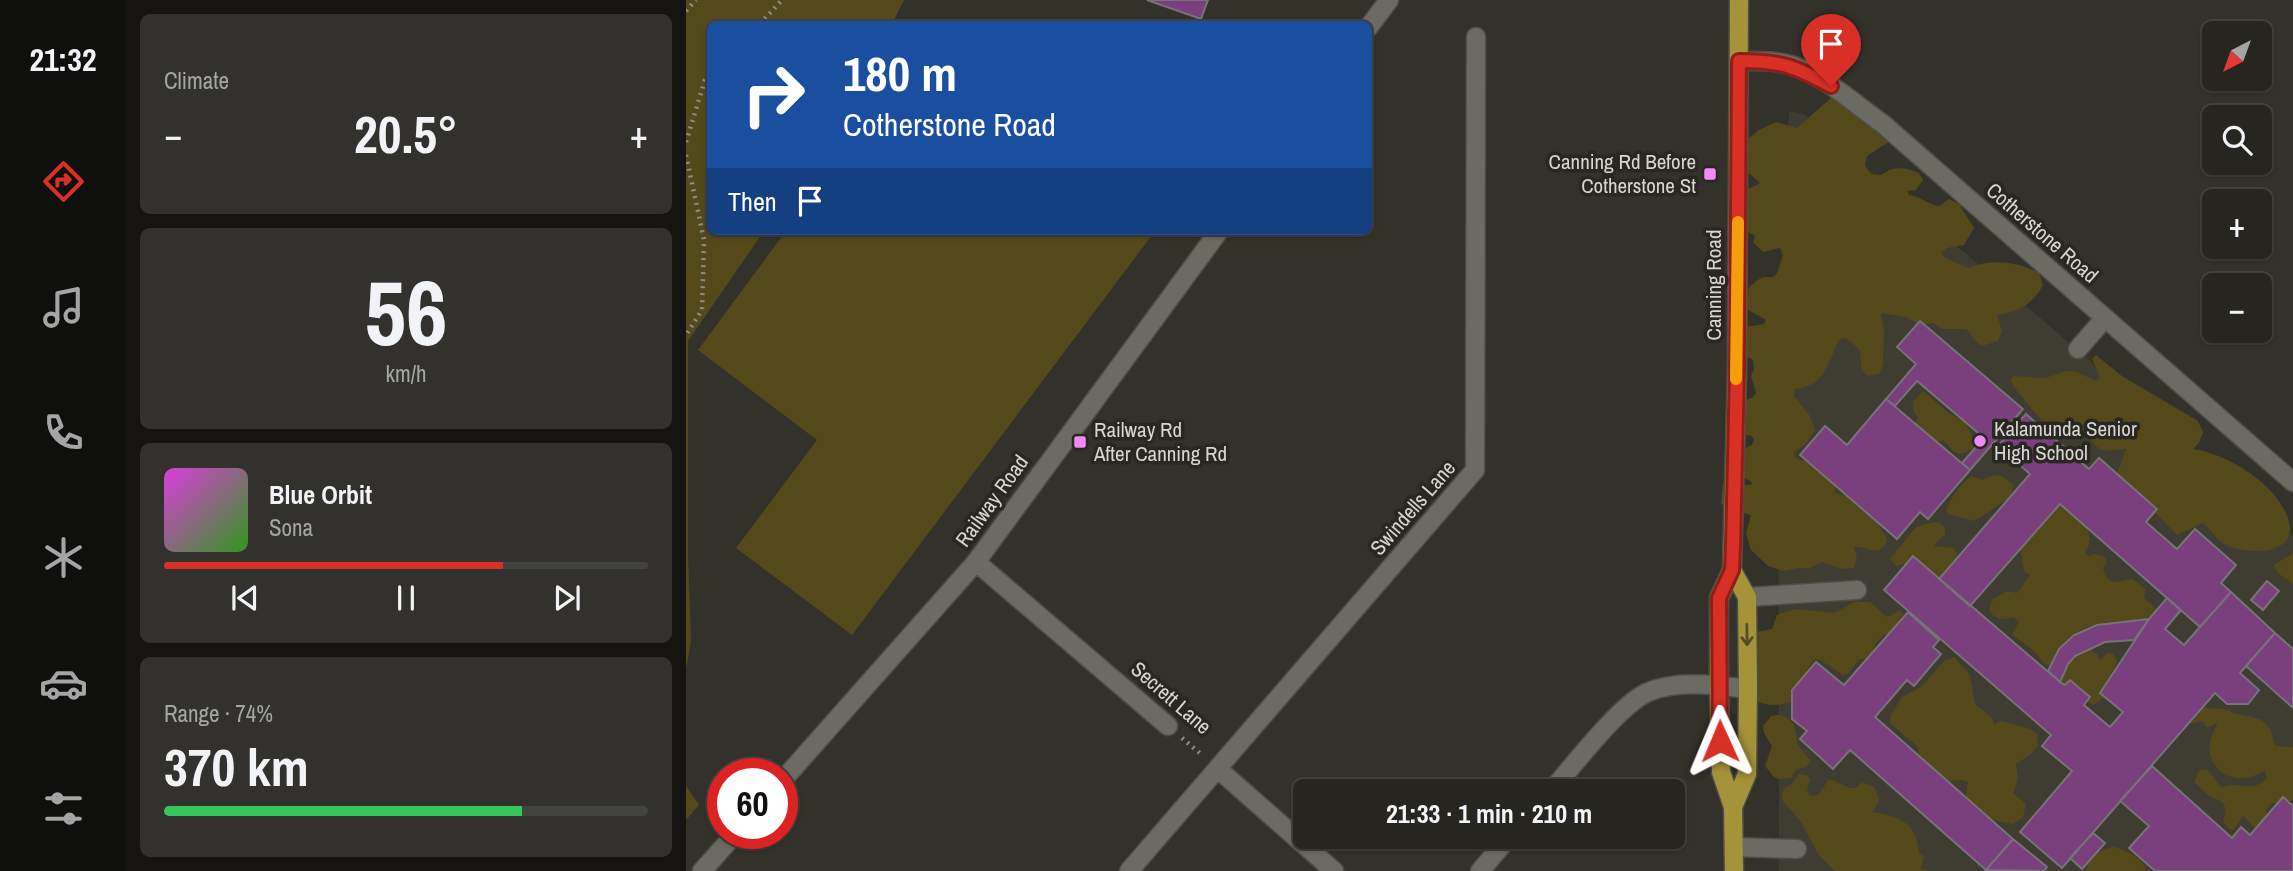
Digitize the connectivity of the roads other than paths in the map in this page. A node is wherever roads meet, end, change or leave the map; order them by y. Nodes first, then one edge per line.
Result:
1 (1389, 0) edge
2 (1739, 0) edge
3 (1372, 23) edge
4 (1476, 37) dead end
5 (1739, 61) junction
6 (1216, 235) edge
7 (2104, 319) junction
8 (2078, 349) dead end
9 (2293, 482) edge
10 (976, 562) junction
11 (1732, 570) junction
12 (1857, 590) dead end
13 (1746, 597) junction
14 (1719, 686) junction
15 (1748, 689) junction
16 (1168, 726) road end
17 (798, 763) edge
18 (1218, 769) junction
19 (1562, 779) edge
20 (1733, 807) junction
21 (1734, 848) junction
22 (722, 849) edge
23 (1499, 849) edge
24 (1797, 849) dead end
25 (702, 871) edge
26 (1129, 871) edge
27 (1334, 871) edge
28 (1480, 871) edge
29 (1734, 871) edge

1 - 3 street
2 - 5 main road, Canning Road
4 - 18 street, Swindells Lane
5 - 7 street, Cotherstone Road
5 - 11 main road, Canning Road
6 - 10 street, Railway Road
7 - 8 street
7 - 9 street, Cotherstone Road
10 - 16 street, Secrett Lane
10 - 17 street, Railway Road
11 - 13 main road, Canning Road
11 - 14 main road, Canning Road
12 - 13 street
13 -> 15 main road, Canning Road
14 - 15 street
14 - 19 street
14 - 20 main road, Canning Road
15 - 20 main road, Canning Road
18 - 26 street, Swindells Lane
18 - 27 street
20 - 21 main road, Canning Road
21 - 24 street
21 - 29 main road, Canning Road
22 - 25 street
23 - 28 street

